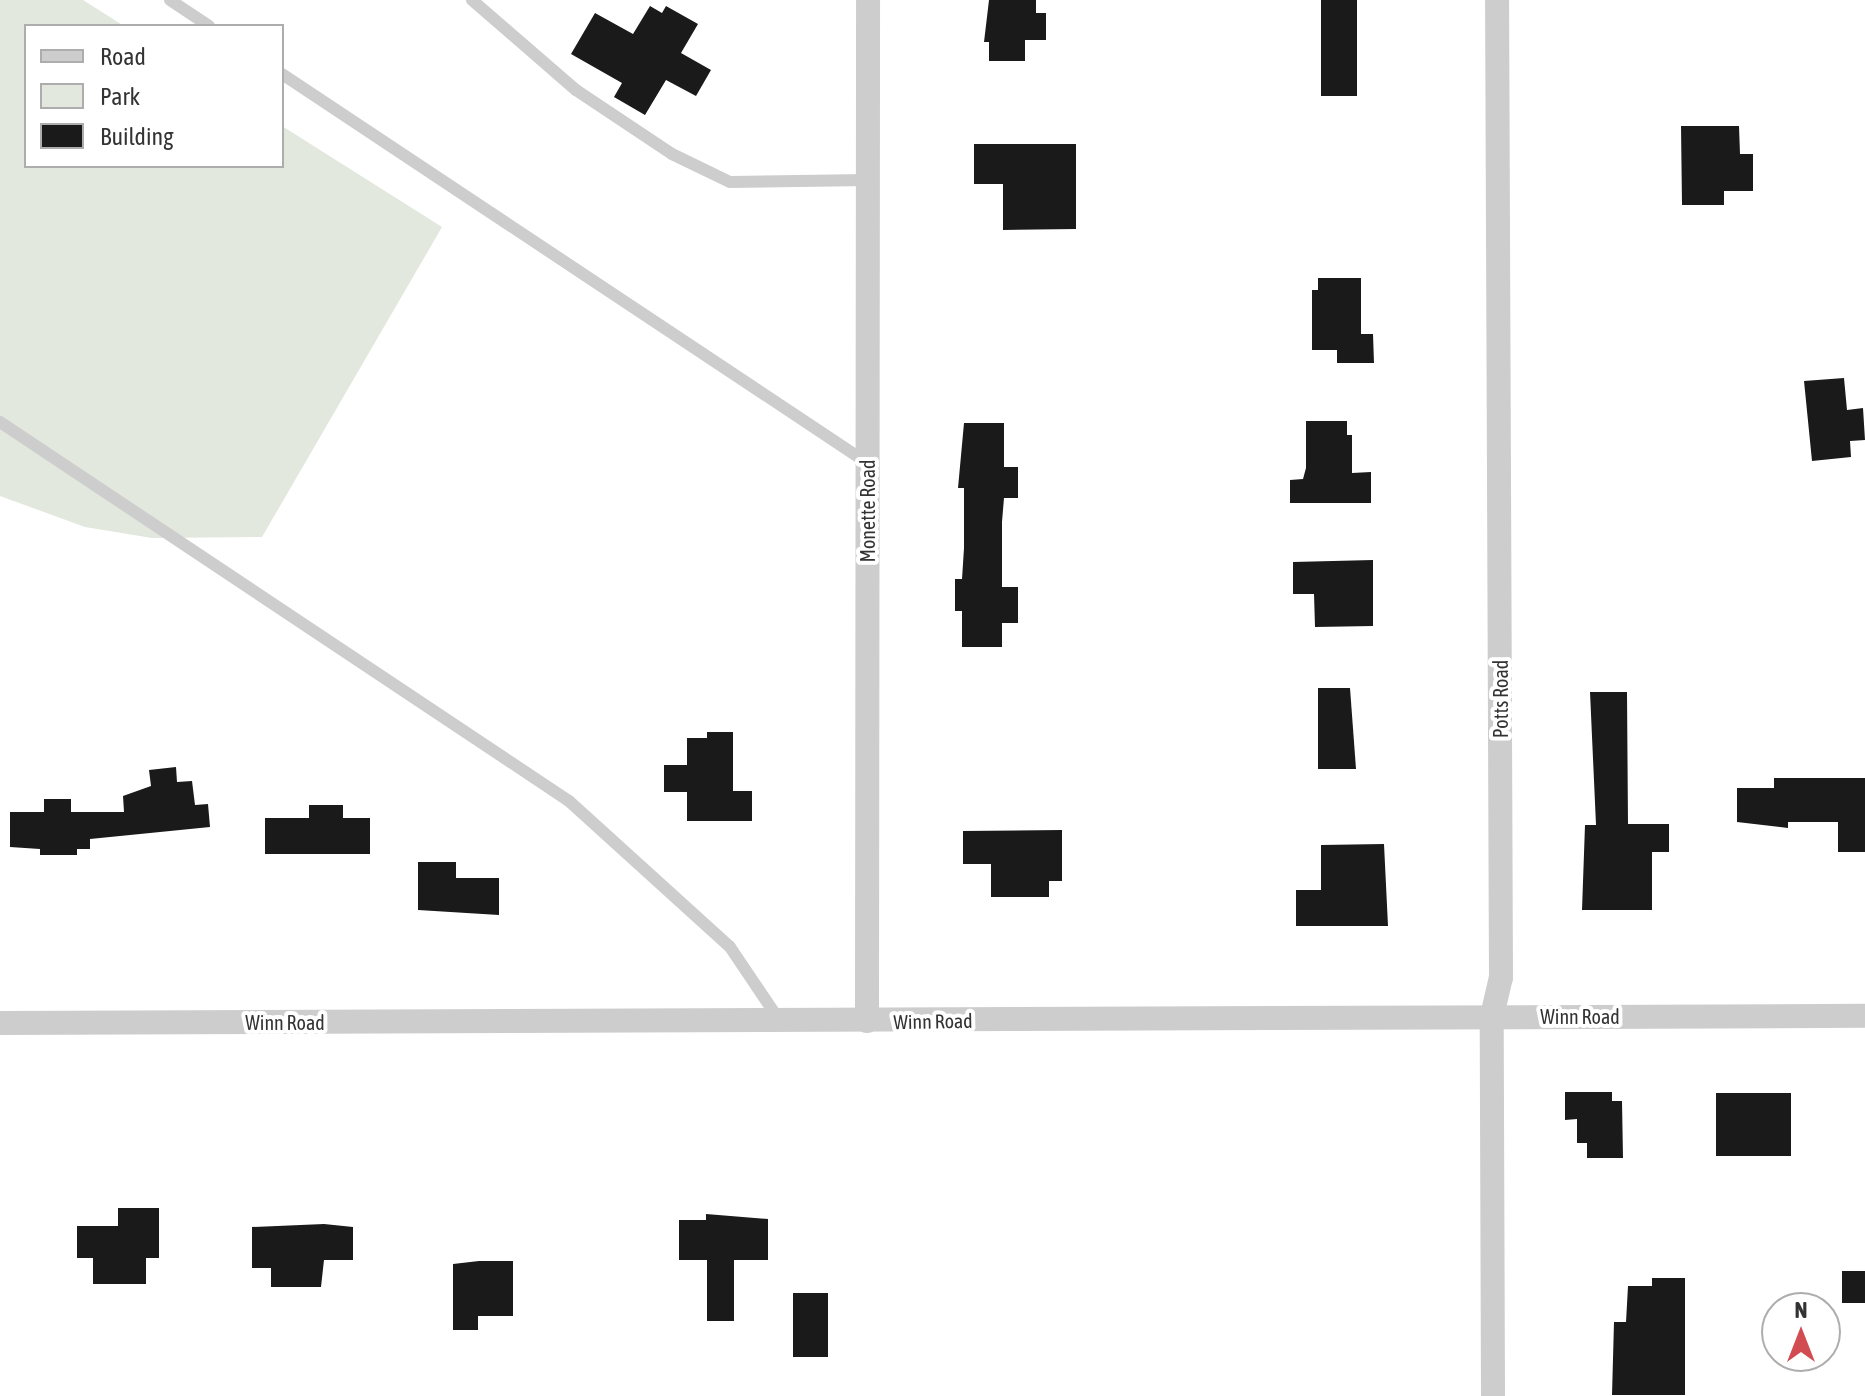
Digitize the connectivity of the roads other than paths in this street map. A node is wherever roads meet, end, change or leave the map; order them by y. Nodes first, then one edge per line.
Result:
1 (170, 0) edge
2 (472, 0) edge
3 (868, 0) edge
4 (1497, 0) edge
5 (206, 24) edge
6 (284, 75) edge
7 (868, 180) junction
8 (0, 422) edge
9 (866, 462) junction
10 (1492, 1016) junction
11 (1865, 1016) edge
12 (780, 1021) junction
13 (867, 1021) junction
14 (0, 1023) edge
15 (1493, 1396) edge

1 - 5 lane
2 - 7 lane
3 - 7 street, Monette Road
4 - 10 street, Potts Road
6 - 9 lane
7 - 9 street, Monette Road
8 - 12 lane
9 - 13 street, Monette Road
10 - 11 street, Winn Road
10 - 13 street, Winn Road
10 - 15 street, Potts Road
12 - 13 street, Winn Road
12 - 14 street, Winn Road

